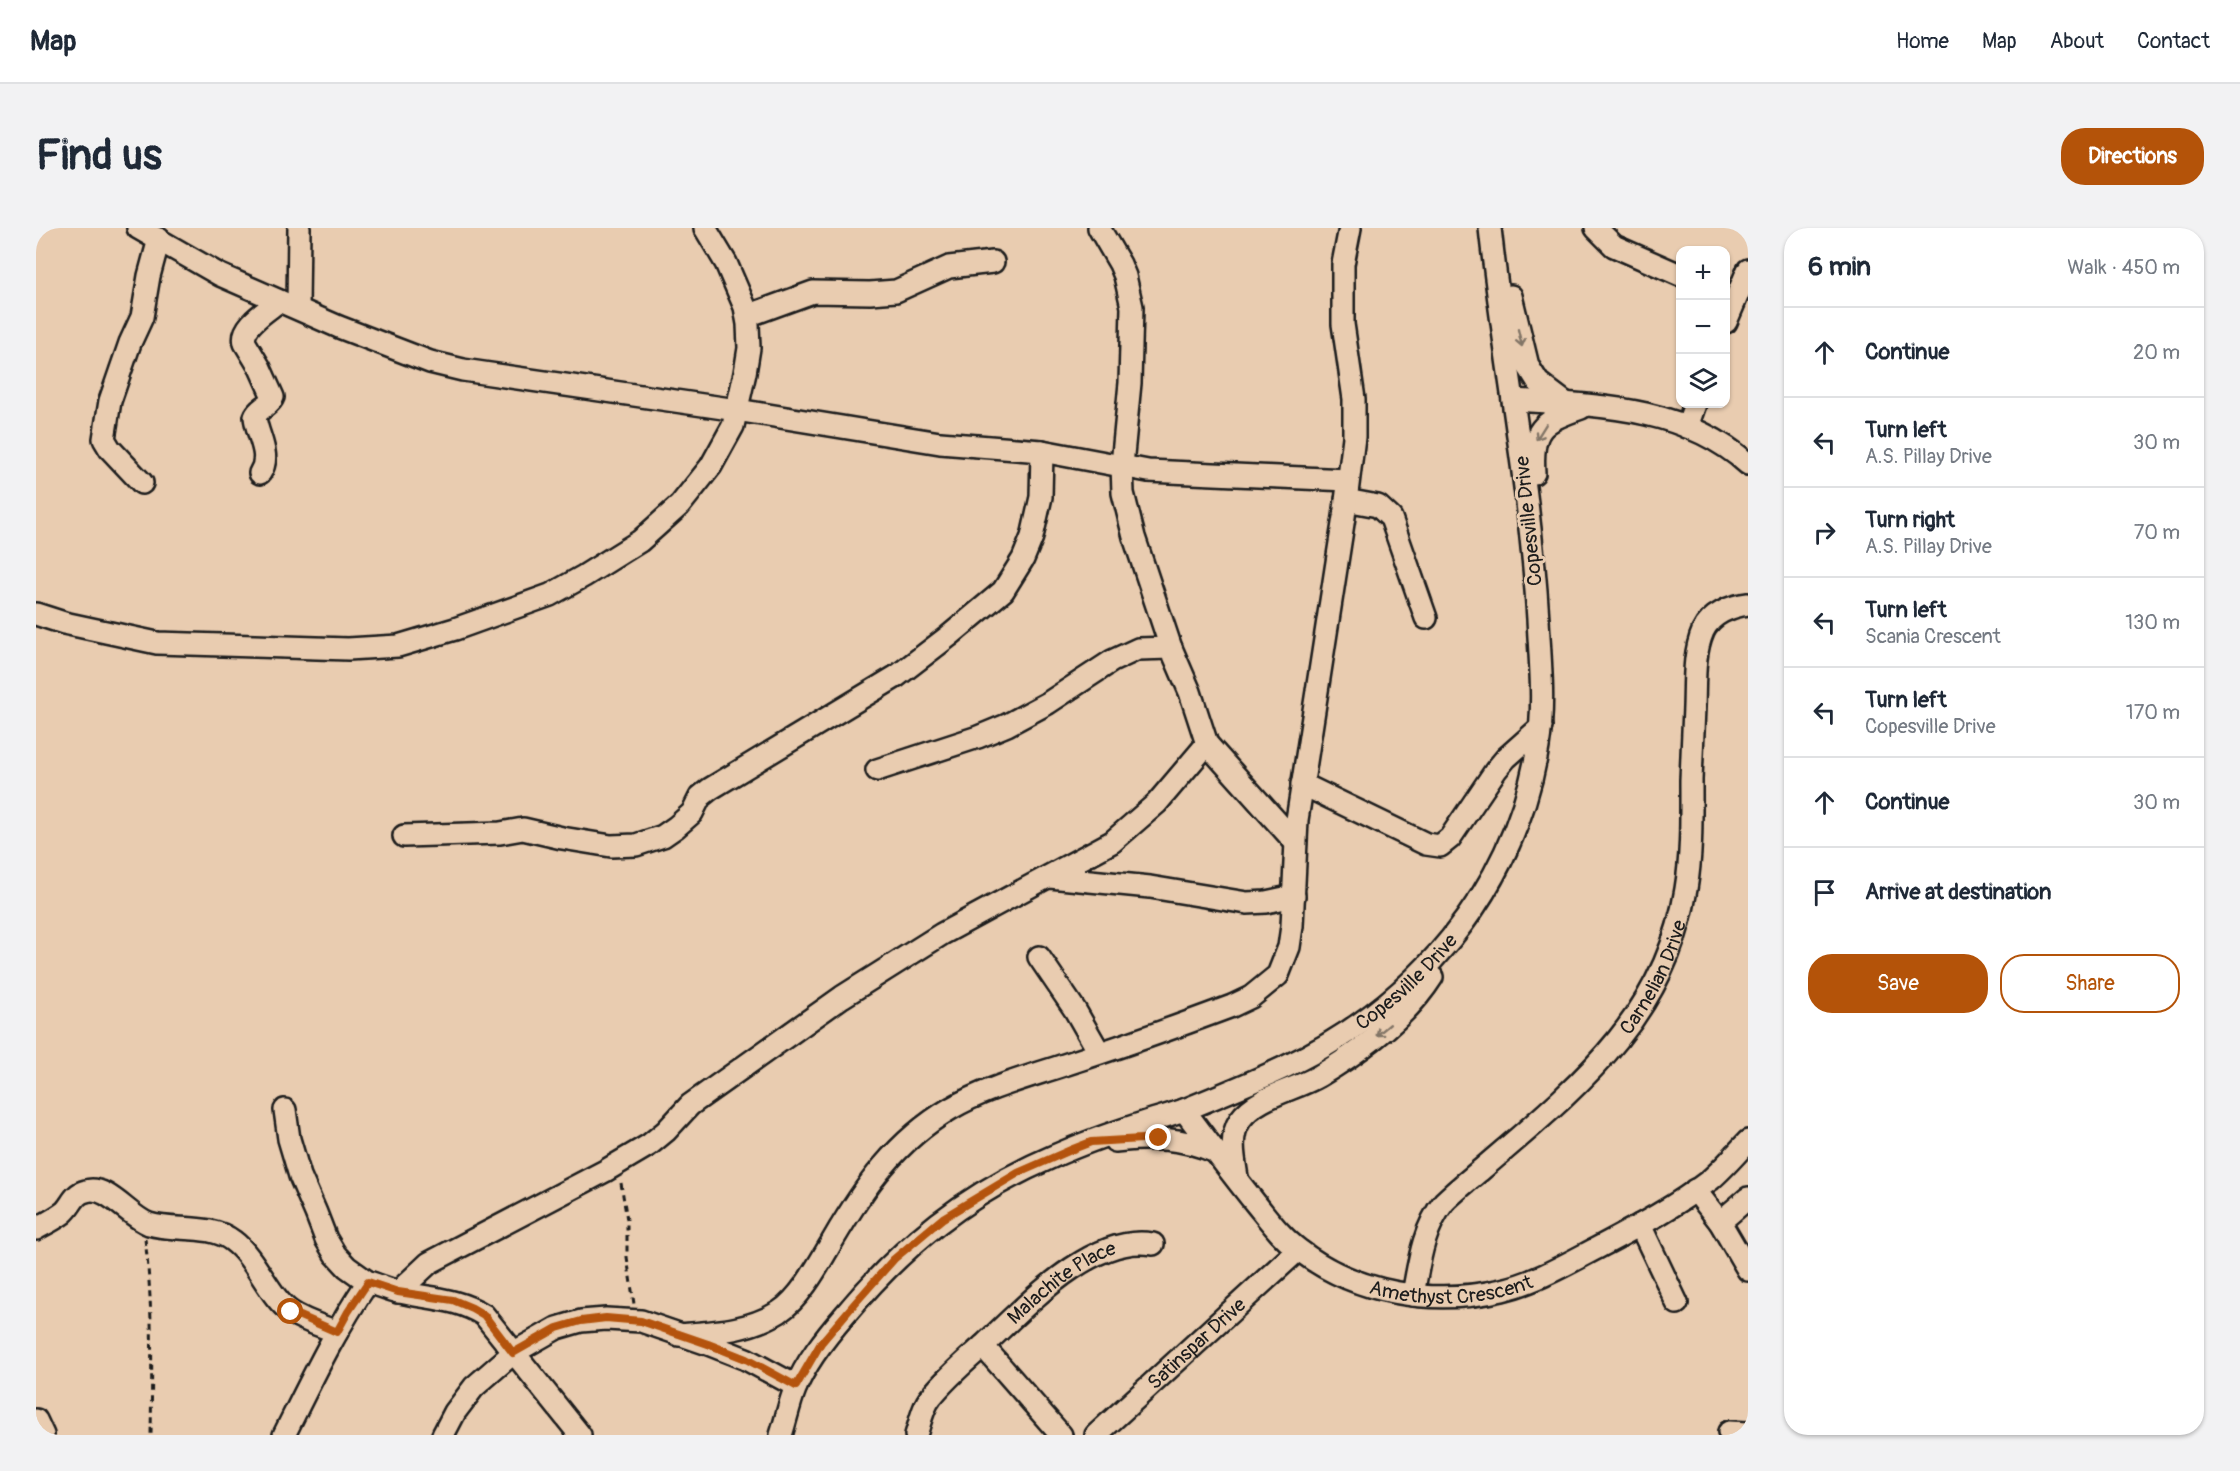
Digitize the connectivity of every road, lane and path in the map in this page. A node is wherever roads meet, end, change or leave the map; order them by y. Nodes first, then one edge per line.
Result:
1 (138, 228) edge
2 (299, 228) edge
3 (705, 228) edge
4 (1099, 228) edge
5 (1350, 228) edge
6 (1596, 228) edge
7 (1491, 235) edge
8 (159, 239) junction
9 (993, 262) dead end
10 (1748, 270) edge
11 (1676, 273) edge
12 (1730, 298) edge
13 (289, 304) junction
14 (747, 316) junction
15 (1513, 400) junction
16 (1567, 404) junction
17 (1590, 405) junction
18 (1694, 408) edge
19 (737, 410) junction
20 (1687, 427) junction
21 (1042, 451) junction
22 (1748, 464) edge
23 (1122, 465) junction
24 (260, 473) dead end
25 (142, 483) dead end
26 (1347, 490) junction
27 (1534, 561) junction
28 (1748, 604) edge
29 (36, 614) edge
30 (1426, 618) dead end
31 (1171, 648) junction
32 (1541, 727) junction
33 (1207, 744) junction
34 (877, 770) dead end
35 (1302, 784) junction
36 (404, 836) dead end
37 (1295, 842) junction
38 (1050, 877) junction
39 (1294, 896) junction
40 (1442, 951) junction
41 (1039, 957) dead end
42 (1099, 1052) junction
43 (285, 1110) dead end
44 (1184, 1110) junction
45 (1748, 1141) edge
46 (1091, 1142) junction
47 (1216, 1152) junction
48 (624, 1160) junction
49 (1238, 1182) junction
50 (1695, 1190) junction
51 (1748, 1198) edge
52 (142, 1221) junction
53 (1720, 1222) junction
54 (1640, 1225) junction
55 (36, 1229) edge
56 (1153, 1244) dead end
57 (1298, 1250) junction
58 (1748, 1270) edge
59 (368, 1282) junction
60 (398, 1292) junction
61 (1413, 1295) junction
62 (1677, 1303) dead end
63 (636, 1321) junction
64 (337, 1332) junction
65 (678, 1335) junction
66 (983, 1346) junction
67 (513, 1353) junction
68 (796, 1386) junction
69 (36, 1420) edge
70 (43, 1435) edge
71 (151, 1435) edge
72 (284, 1435) edge
73 (443, 1435) edge
74 (580, 1435) edge
75 (781, 1435) edge
76 (916, 1435) edge
77 (1061, 1435) edge
78 (1096, 1435) edge

1 - 8 street
2 - 13 street
3 - 14 street
4 - 23 street
5 - 26 street
6 - 11 street
7 - 15 street, Copesville Drive
7 -> 16 street
8 - 13 street
8 - 25 street
9 - 14 street
10 - 12 street
13 - 19 street
13 - 24 street
14 - 19 street
15 - 16 street
15 - 27 street, Copesville Drive
16 - 17 street
17 - 20 street
17 -> 27 street
18 - 20 street
19 - 21 street
19 - 29 street
20 - 22 street
21 - 23 street
21 - 36 street
23 - 26 street
23 - 31 street
26 - 30 street
26 - 35 street
27 - 32 street, Copesville Drive
28 - 61 street, Carnelian Drive
31 - 33 street
31 - 34 street
32 - 35 street
32 - 40 street, Copesville Drive
33 - 37 street
33 - 38 street
35 - 37 street
37 - 39 street
38 - 39 street
38 - 48 street
39 - 42 street
40 - 44 street, Copesville Drive
40 -> 49 street
41 - 42 street
42 - 65 street
43 - 59 street
44 - 46 street, Copesville Drive
44 - 47 street, Amethyst Crescent
45 - 50 street, Amethyst Crescent
46 - 47 street
46 - 68 street, Copesville Drive
47 - 49 street, Amethyst Crescent
48 - 60 street
48 - 63 path
49 - 57 street, Amethyst Crescent
50 - 53 street
50 - 54 street, Amethyst Crescent
51 - 53 street
52 - 55 street
52 - 64 street
52 - 71 path
53 - 58 street
54 - 61 street, Amethyst Crescent
54 - 62 street
56 - 66 street, Malachite Place
57 - 61 street, Amethyst Crescent
57 - 78 street, Satinspar Drive
59 - 60 street
59 - 64 street
60 - 67 street
63 - 65 street
63 - 67 street
64 - 72 street
65 - 68 street
66 - 76 street, Malachite Place
66 - 77 street
67 - 73 street
67 - 74 street
68 - 75 street, Copesville Drive
69 - 70 street

